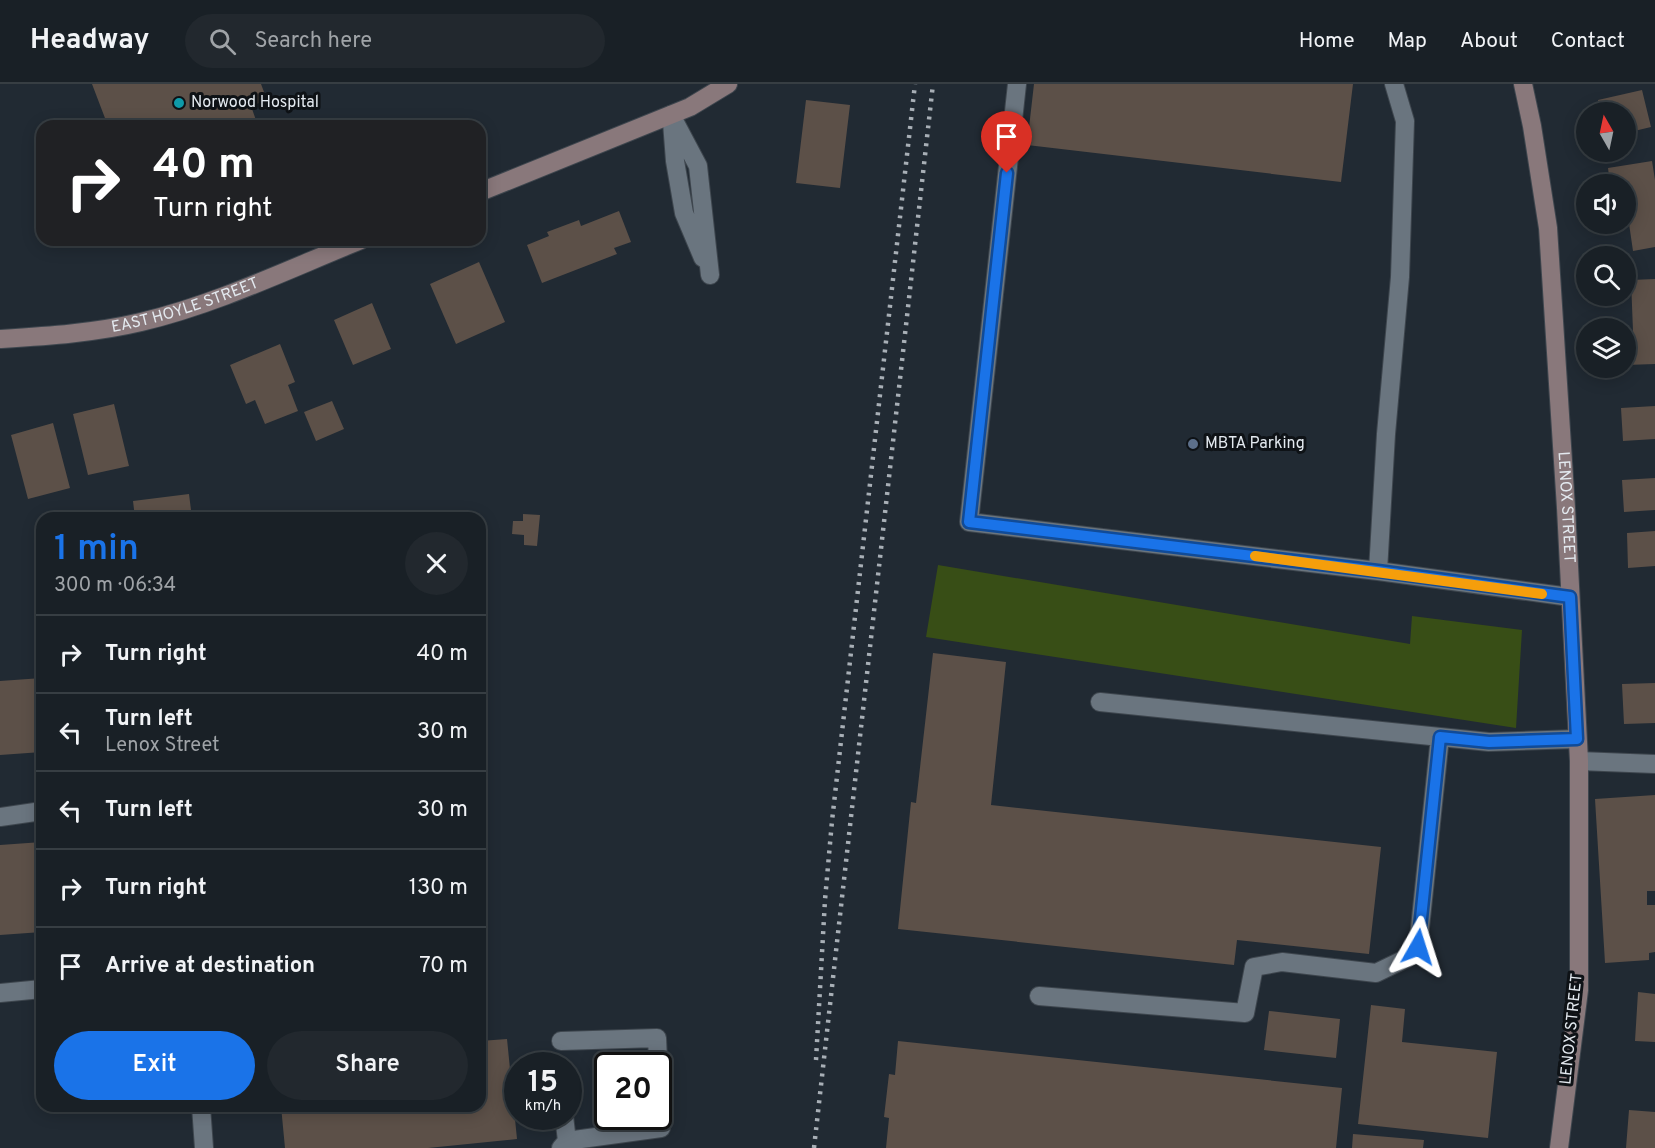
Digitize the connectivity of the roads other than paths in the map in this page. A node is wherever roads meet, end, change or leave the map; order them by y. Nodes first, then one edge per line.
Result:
1 (728, 84) edge
2 (1017, 84) edge
3 (1394, 84) edge
4 (1523, 84) edge
5 (671, 115) junction
6 (486, 190) edge
7 (346, 246) edge
8 (0, 339) edge
9 (1378, 571) junction
10 (1570, 597) junction
11 (1100, 702) dead end
12 (1440, 737) junction
13 (1577, 739) junction
14 (1579, 761) junction
15 (1655, 764) edge
16 (36, 811) edge
17 (0, 816) edge
18 (36, 990) edge
19 (0, 993) edge
20 (1039, 996) dead end
21 (561, 1041) dead end
22 (201, 1112) edge
23 (564, 1145) edge
24 (204, 1148) edge
25 (1559, 1148) edge

1 - 5 street
2 - 9 street
3 - 9 street
4 - 10 street, LENOX STREET
5 - 5 street
5 - 6 street
7 - 8 street, EAST HOYLE STREET
9 - 10 street
10 - 13 street, LENOX STREET
11 - 12 street
12 - 13 street
12 - 20 street
13 - 14 street, LENOX STREET
14 - 15 street
14 - 25 street, LENOX STREET
16 - 17 street
18 - 19 street
21 - 23 street
22 - 24 street

